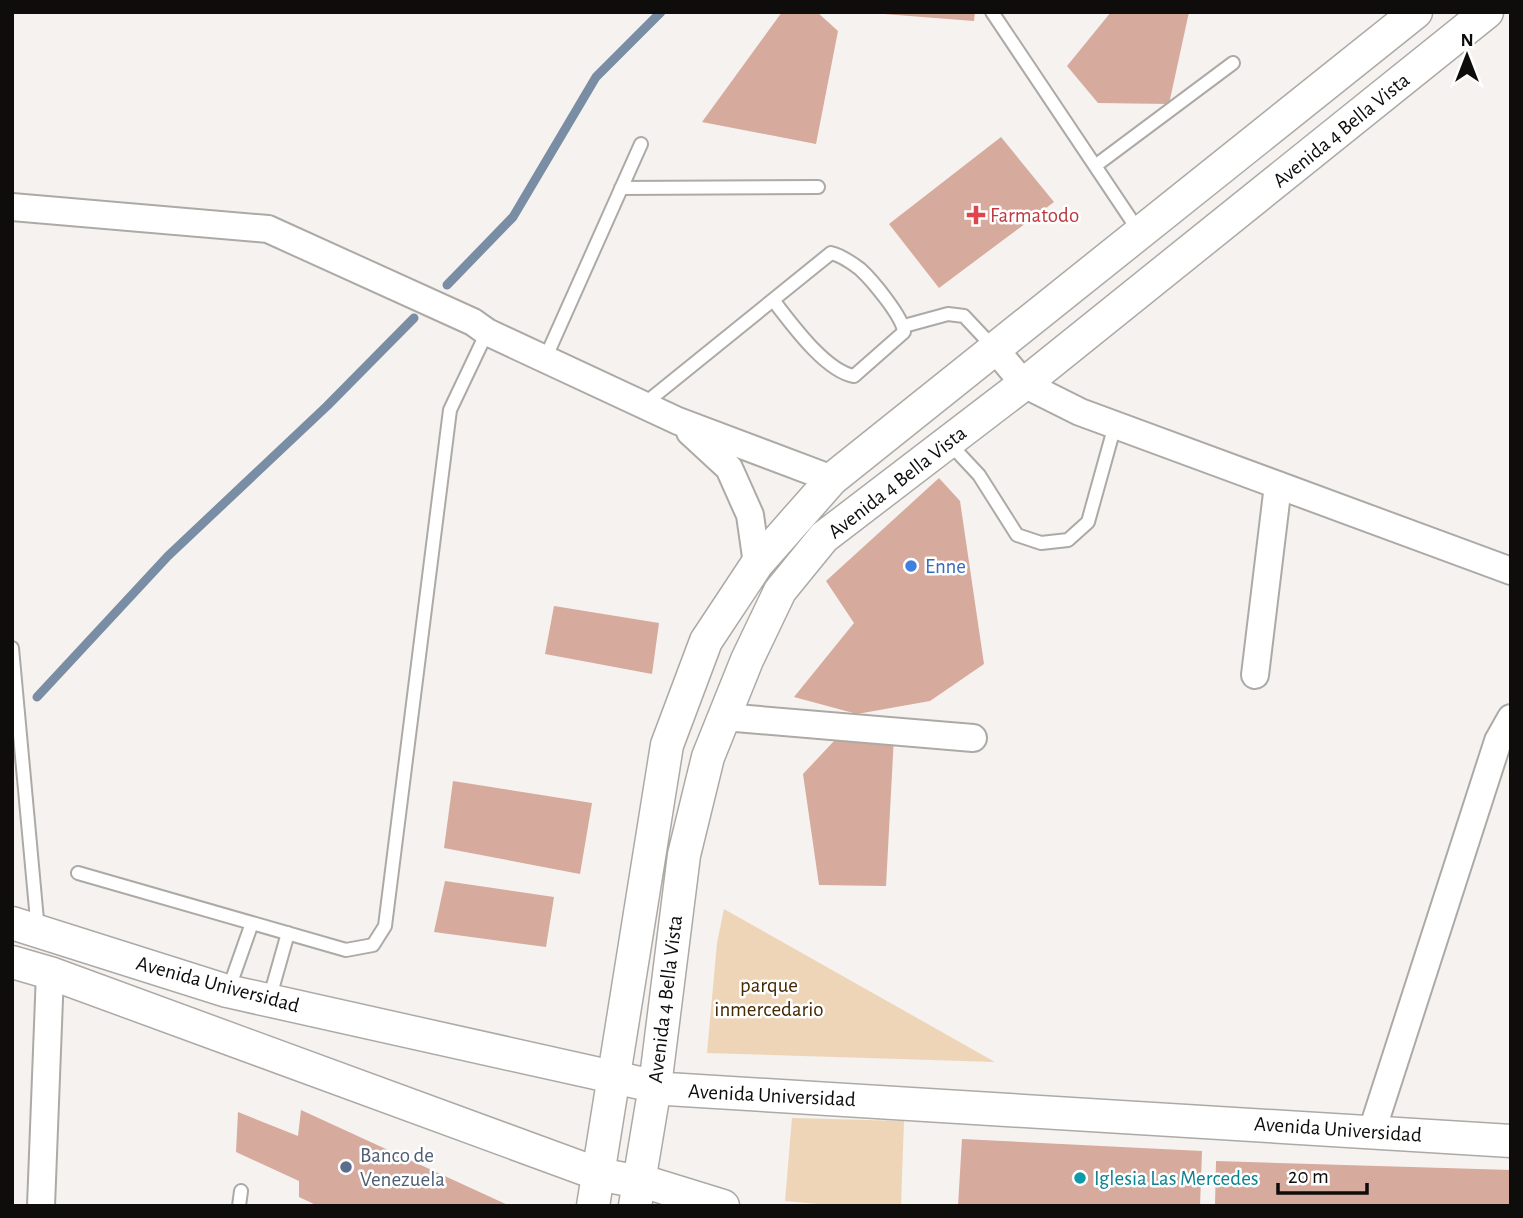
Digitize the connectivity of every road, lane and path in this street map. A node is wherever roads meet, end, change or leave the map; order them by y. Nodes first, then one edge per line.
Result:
1 (992, 12) edge
2 (1416, 12) edge
3 (1487, 12) edge
4 (1233, 63) dead end
5 (1266, 132) junction
6 (641, 144) dead end
7 (1095, 166) junction
8 (1295, 167) junction
9 (818, 187) dead end
10 (621, 188) junction
11 (12, 207) edge
12 (1140, 233) junction
13 (773, 300) junction
14 (904, 326) junction
15 (487, 332) junction
16 (995, 349) junction
17 (545, 359) junction
18 (1024, 384) junction
19 (643, 405) junction
20 (678, 421) junction
21 (1115, 425) junction
22 (948, 443) junction
23 (832, 479) junction
24 (1278, 485) junction
25 (757, 564) junction
26 (1511, 571) edge
27 (12, 648) edge
28 (1255, 675) dead end
29 (14, 682) edge
30 (724, 718) junction
31 (1511, 718) edge
32 (973, 738) dead end
33 (78, 873) dead end
34 (252, 923) junction
35 (25, 927) edge
36 (288, 933) junction
37 (12, 962) edge
38 (50, 973) junction
39 (228, 991) junction
40 (269, 1001) junction
41 (614, 1077) junction
42 (655, 1086) junction
43 (1372, 1131) junction
44 (1511, 1141) edge
45 (598, 1174) junction
46 (241, 1191) dead end
47 (636, 1194) edge
48 (41, 1206) edge
49 (239, 1206) edge
50 (593, 1206) edge
51 (723, 1206) edge

1 - 7 lane
2 - 5 street, Avenida 4 Bella Vista
3 - 8 street, Avenida 4 Bella Vista
4 - 7 lane
5 - 8 street
5 - 12 street, Avenida 4 Bella Vista
6 - 10 lane
7 - 12 lane
8 - 18 street, Avenida 4 Bella Vista
9 - 10 lane
10 - 17 lane
11 - 15 street
12 - 16 street, Avenida 4 Bella Vista
13 - 14 lane
13 - 14 lane
13 - 19 lane
14 - 16 lane
15 - 17 street
15 - 36 lane
16 - 18 street
16 - 23 street, Avenida 4 Bella Vista
17 - 19 street
18 - 21 street
18 - 22 street, Avenida 4 Bella Vista
19 - 20 street
20 - 23 street
20 - 25 street
21 - 22 lane
21 - 24 street
22 - 30 street, Avenida 4 Bella Vista
23 - 25 street, Avenida 4 Bella Vista
24 - 26 street
24 - 28 street
25 - 41 street, Avenida 4 Bella Vista
27 - 29 lane
29 - 35 lane
30 - 32 street
30 - 42 street, Avenida 4 Bella Vista
31 - 43 street
33 - 34 lane
34 - 36 lane
34 - 39 lane
35 - 39 street, Avenida Universidad
36 - 40 lane
37 - 38 street, Avenida Universidad
38 - 45 street, Avenida Universidad
38 - 48 street
39 - 40 street, Avenida Universidad
40 - 41 street, Avenida Universidad
41 - 42 street, Avenida Universidad
41 - 45 street, Avenida 4 Bella Vista
42 - 43 street, Avenida Universidad
42 - 47 street, Avenida 4 Bella Vista
43 - 44 street, Avenida Universidad
45 - 47 street, Avenida Universidad
45 - 50 street, Avenida 4 Bella Vista
46 - 49 lane
47 - 51 street, Avenida Universidad

